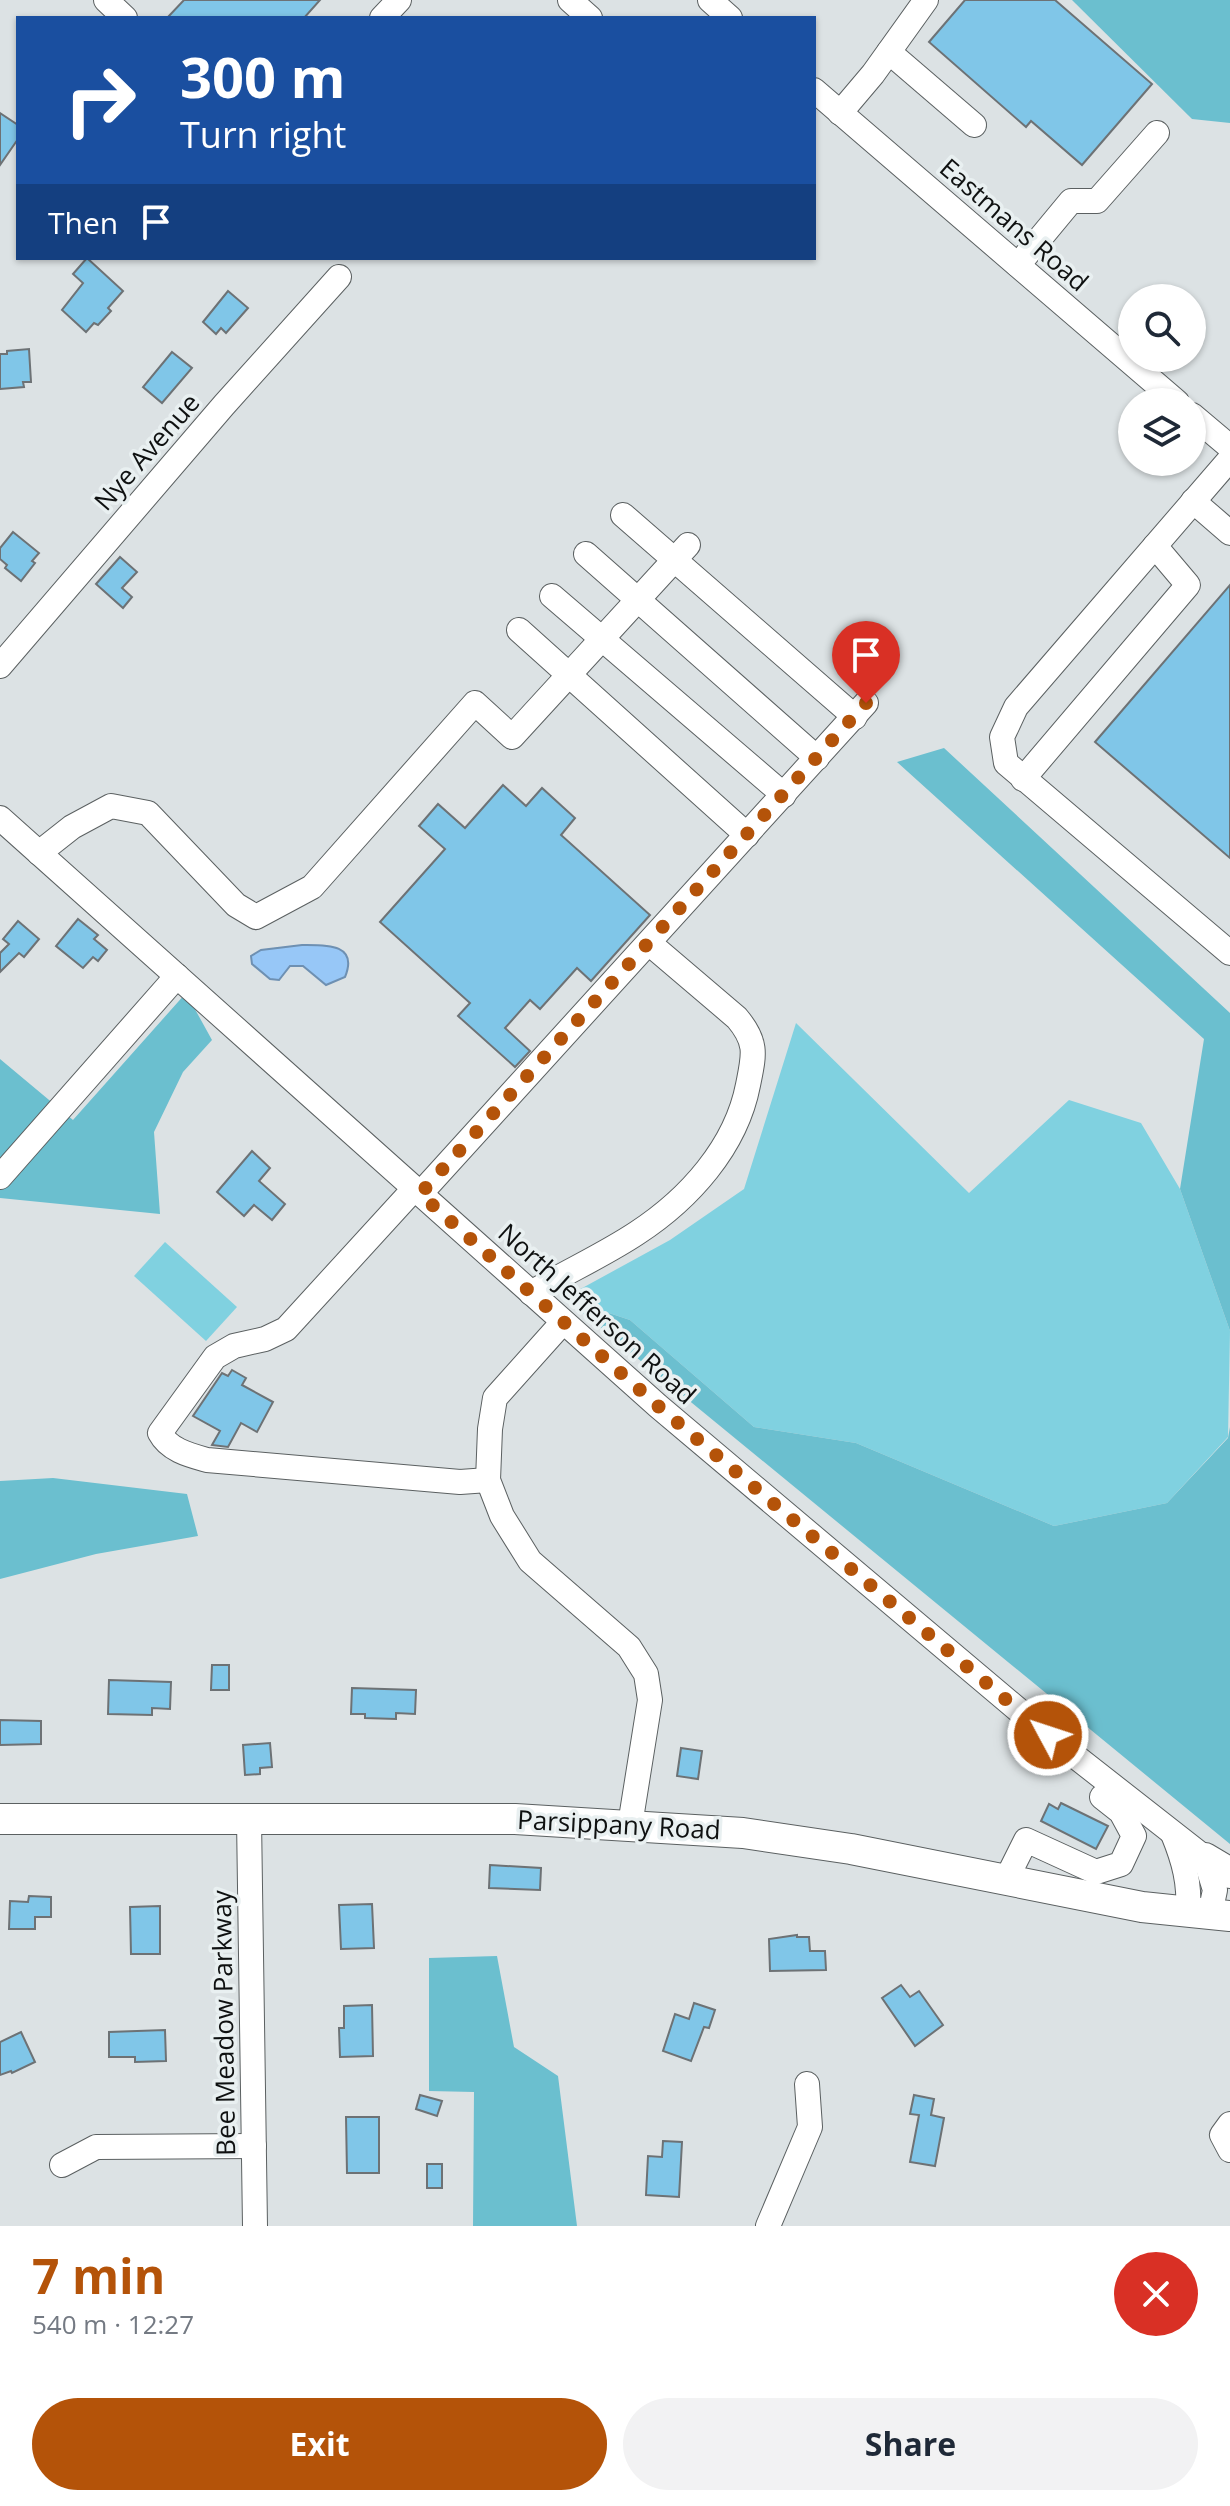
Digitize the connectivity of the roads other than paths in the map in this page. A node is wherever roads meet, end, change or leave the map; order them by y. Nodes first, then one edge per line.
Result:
1 (399, 0) edge
2 (570, 0) edge
3 (710, 0) edge
4 (926, 0) edge
5 (384, 16) edge
6 (588, 16) edge
7 (728, 16) edge
8 (889, 52) junction
9 (824, 105) edge
10 (974, 125) dead end
11 (1157, 133) dead end
12 (1018, 265) junction
13 (339, 277) dead end
14 (1161, 388) edge
15 (1206, 427) edge
16 (1230, 447) edge
17 (1230, 459) edge
18 (1193, 501) junction
19 (623, 515) dead end
20 (1230, 533) edge
21 (1155, 546) junction
22 (681, 552) junction
23 (586, 554) dead end
24 (552, 596) dead end
25 (638, 600) junction
26 (519, 630) dead end
27 (602, 639) junction
28 (0, 666) edge
29 (568, 676) junction
30 (817, 758) junction
31 (1023, 779) junction
32 (784, 795) junction
33 (0, 818) edge
34 (747, 835) junction
35 (39, 853) junction
36 (649, 943) junction
37 (1230, 953) edge
38 (177, 976) junction
39 (0, 1177) edge
40 (417, 1192) junction
41 (531, 1293) junction
42 (563, 1322) junction
43 (488, 1480) junction
44 (1092, 1769) junction
45 (0, 1819) edge
46 (249, 1819) junction
47 (630, 1825) junction
48 (1173, 1834) junction
49 (1218, 1866) edge
50 (1006, 1880) junction
51 (1209, 1914) edge
52 (807, 2084) dead end
53 (1230, 2124) edge
54 (254, 2146) junction
55 (1230, 2150) edge
56 (62, 2165) dead end
57 (255, 2226) edge
58 (768, 2226) edge

1 - 5 street
2 - 6 street
3 - 7 street
4 - 8 street
8 - 9 street
8 - 10 street
9 - 12 street, Eastmans Road
11 - 12 street
12 - 14 street, Eastmans Road
13 - 28 street, Nye Avenue
15 - 16 street
17 - 18 street
18 - 20 street
18 - 21 street
19 - 22 street
21 - 31 street
21 - 31 street
22 - 25 street
22 - 30 street
23 - 25 street
24 - 27 street
25 - 27 street
25 - 30 street
26 - 29 street
27 - 29 street
27 - 32 street
29 - 34 street
29 - 35 street
30 - 32 street
31 - 37 street
32 - 34 street
33 - 35 street, North Jefferson Road
34 - 36 street
35 - 38 street, North Jefferson Road
36 - 40 street
36 - 41 street
38 - 39 street
38 - 40 street, North Jefferson Road
40 - 41 street, North Jefferson Road
40 - 43 street
41 - 42 street, North Jefferson Road
42 - 43 street
42 - 44 street, North Jefferson Road
43 - 47 street
44 - 48 street, North Jefferson Road
44 - 50 street
45 - 46 main road, Parsippany Road
46 - 47 main road, Parsippany Road
46 - 54 street, Bee Meadow Parkway
47 - 50 main road, Parsippany Road
48 - 49 street, North Jefferson Road
48 - 51 street
49 - 51 street, North Jefferson Road
50 - 51 main road, Parsippany Road
52 - 58 street
53 - 55 street
54 - 56 street
54 - 57 street, Bee Meadow Parkway

